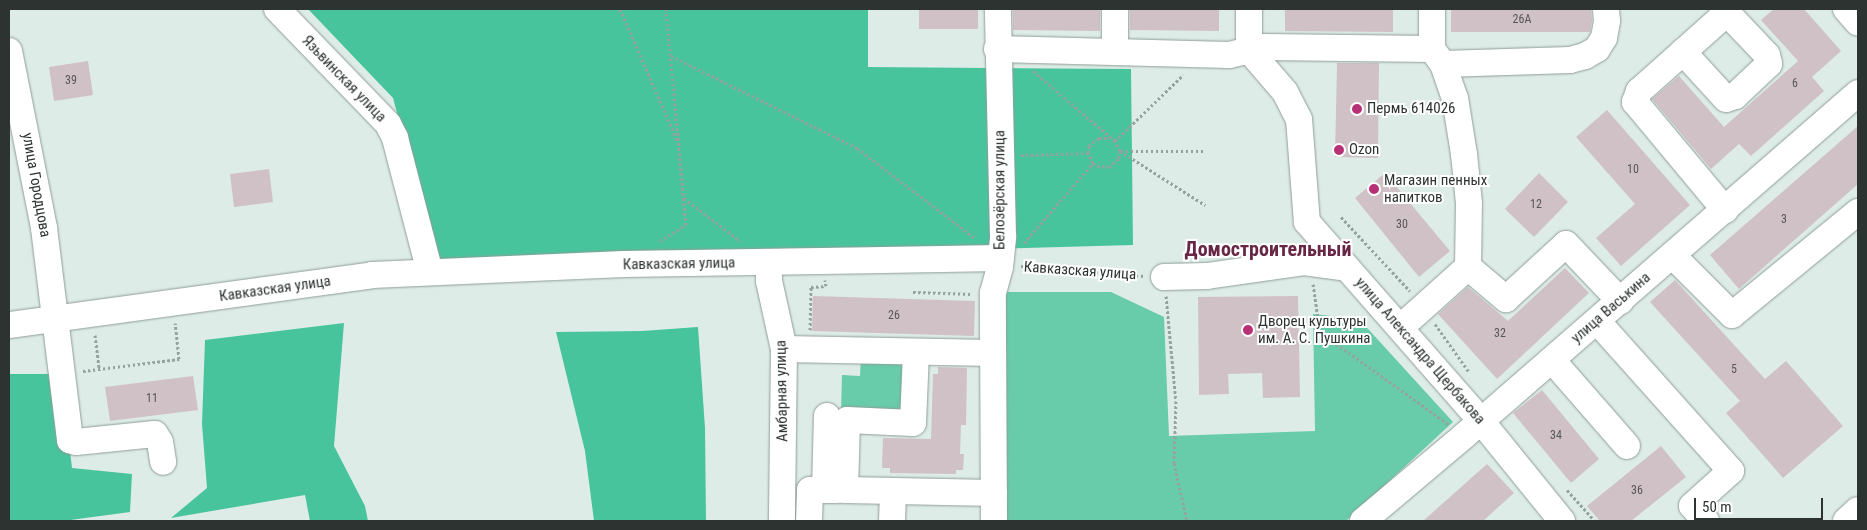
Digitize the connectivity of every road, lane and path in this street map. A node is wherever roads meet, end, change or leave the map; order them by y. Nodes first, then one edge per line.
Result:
1 (277, 9) edge
2 (620, 9) edge
3 (666, 9) edge
4 (998, 9) edge
5 (1116, 9) edge
6 (1249, 9) edge
7 (1432, 9) edge
8 (1606, 9) edge
9 (1846, 9) edge
10 (1739, 13) edge
11 (1858, 23) edge
12 (1002, 49) junction
13 (1249, 50) junction
14 (9, 51) edge
15 (1115, 52) junction
16 (1683, 52) junction
17 (1204, 55) junction
18 (671, 56) junction
19 (1437, 56) junction
20 (1858, 93) edge
21 (1115, 141) junction
22 (678, 143) junction
23 (1120, 151) junction
24 (1204, 151) dead end
25 (1088, 153) junction
26 (1000, 155) junction
27 (1093, 163) junction
28 (683, 197) junction
29 (1205, 205) dead end
30 (1725, 210) junction
31 (1858, 212) edge
32 (1341, 217) dead end
33 (655, 245) dead end
34 (1672, 255) junction
35 (1003, 262) junction
36 (769, 263) junction
37 (1348, 268) junction
38 (1468, 268) junction
39 (430, 272) junction
40 (1164, 277) junction
41 (1313, 282) dead end
42 (1620, 301) junction
43 (1423, 307) junction
44 (57, 319) junction
45 (1597, 321) junction
46 (9, 325) edge
47 (1400, 328) junction
48 (176, 334) dead end
49 (96, 344) dead end
50 (784, 349) junction
51 (916, 352) junction
52 (993, 354) junction
53 (1552, 360) junction
54 (99, 369) junction
55 (61, 373) junction
56 (1473, 378) dead end
57 (827, 416) dead end
58 (1473, 428) junction
59 (1627, 446) dead end
60 (163, 462) dead end
61 (1564, 486) dead end
62 (835, 490) junction
63 (893, 491) junction
64 (994, 493) junction
65 (1858, 510) edge
66 (782, 521) edge
67 (809, 521) edge
68 (892, 521) edge
69 (994, 521) edge
70 (1187, 521) edge
71 (1363, 521) edge
72 (1562, 521) edge
73 (1595, 521) edge
74 (1706, 521) edge
75 (1846, 521) edge

1 - 39 street, Язьвинская улица
2 - 22 path
3 - 18 path
4 - 12 street, Белозёрская улица
5 - 15 street
6 - 13 street
7 - 19 street
8 - 19 street
9 - 11 street
10 - 16 street
10 - 16 street
12 - 15 street
12 - 21 path
12 - 26 street, Белозёрская улица
13 - 17 street
13 - 19 street
13 - 37 street, улица Александра Щербакова
14 - 44 street, улица Городцова
15 - 17 street
16 - 30 street
17 - 21 path
18 - 22 path
18 - 35 path
19 - 38 street
20 - 30 street, улица Васькина
21 - 23 path
21 - 25 path
22 - 28 path
23 - 24 path
23 - 27 path
23 - 29 path
25 - 26 path
25 - 27 path
26 - 35 street, Белозёрская улица
27 - 35 path
28 - 33 path
28 - 36 path
30 - 34 street, улица Васькина
31 - 34 street
32 - 43 path
34 - 42 street, улица Васькина
35 - 36 street, Кавказская улица
35 - 40 path, Кавказская улица
35 - 52 street, Белозёрская улица
36 - 39 street, Кавказская улица
36 - 50 street, Амбарная улица
37 - 40 street
37 - 47 street, улица Александра Щербакова
38 - 42 street
38 - 43 street
39 - 44 street, Кавказская улица
40 - 70 path
41 - 58 path
42 - 45 street, улица Васькина
43 - 47 street
43 - 56 path
44 - 46 street, Кавказская улица
44 - 55 street, улица Городцова
45 - 53 street, улица Васькина
45 - 74 street
47 - 58 street, улица Александра Щербакова
48 - 54 path
49 - 54 path
50 - 51 street
50 - 66 street, Амбарная улица
51 - 52 street
51 - 62 street
52 - 64 street, Белозёрская улица
53 - 58 street, улица Васькина
53 - 59 street
54 - 55 path
55 - 60 street, улица Городцова
57 - 62 street
58 - 71 street, улица Васькина
58 - 72 street, улица Александра Щербакова
61 - 73 path
62 - 63 street
62 - 67 street
63 - 64 street
63 - 68 street
64 - 69 street, Белозёрская улица
65 - 75 street

